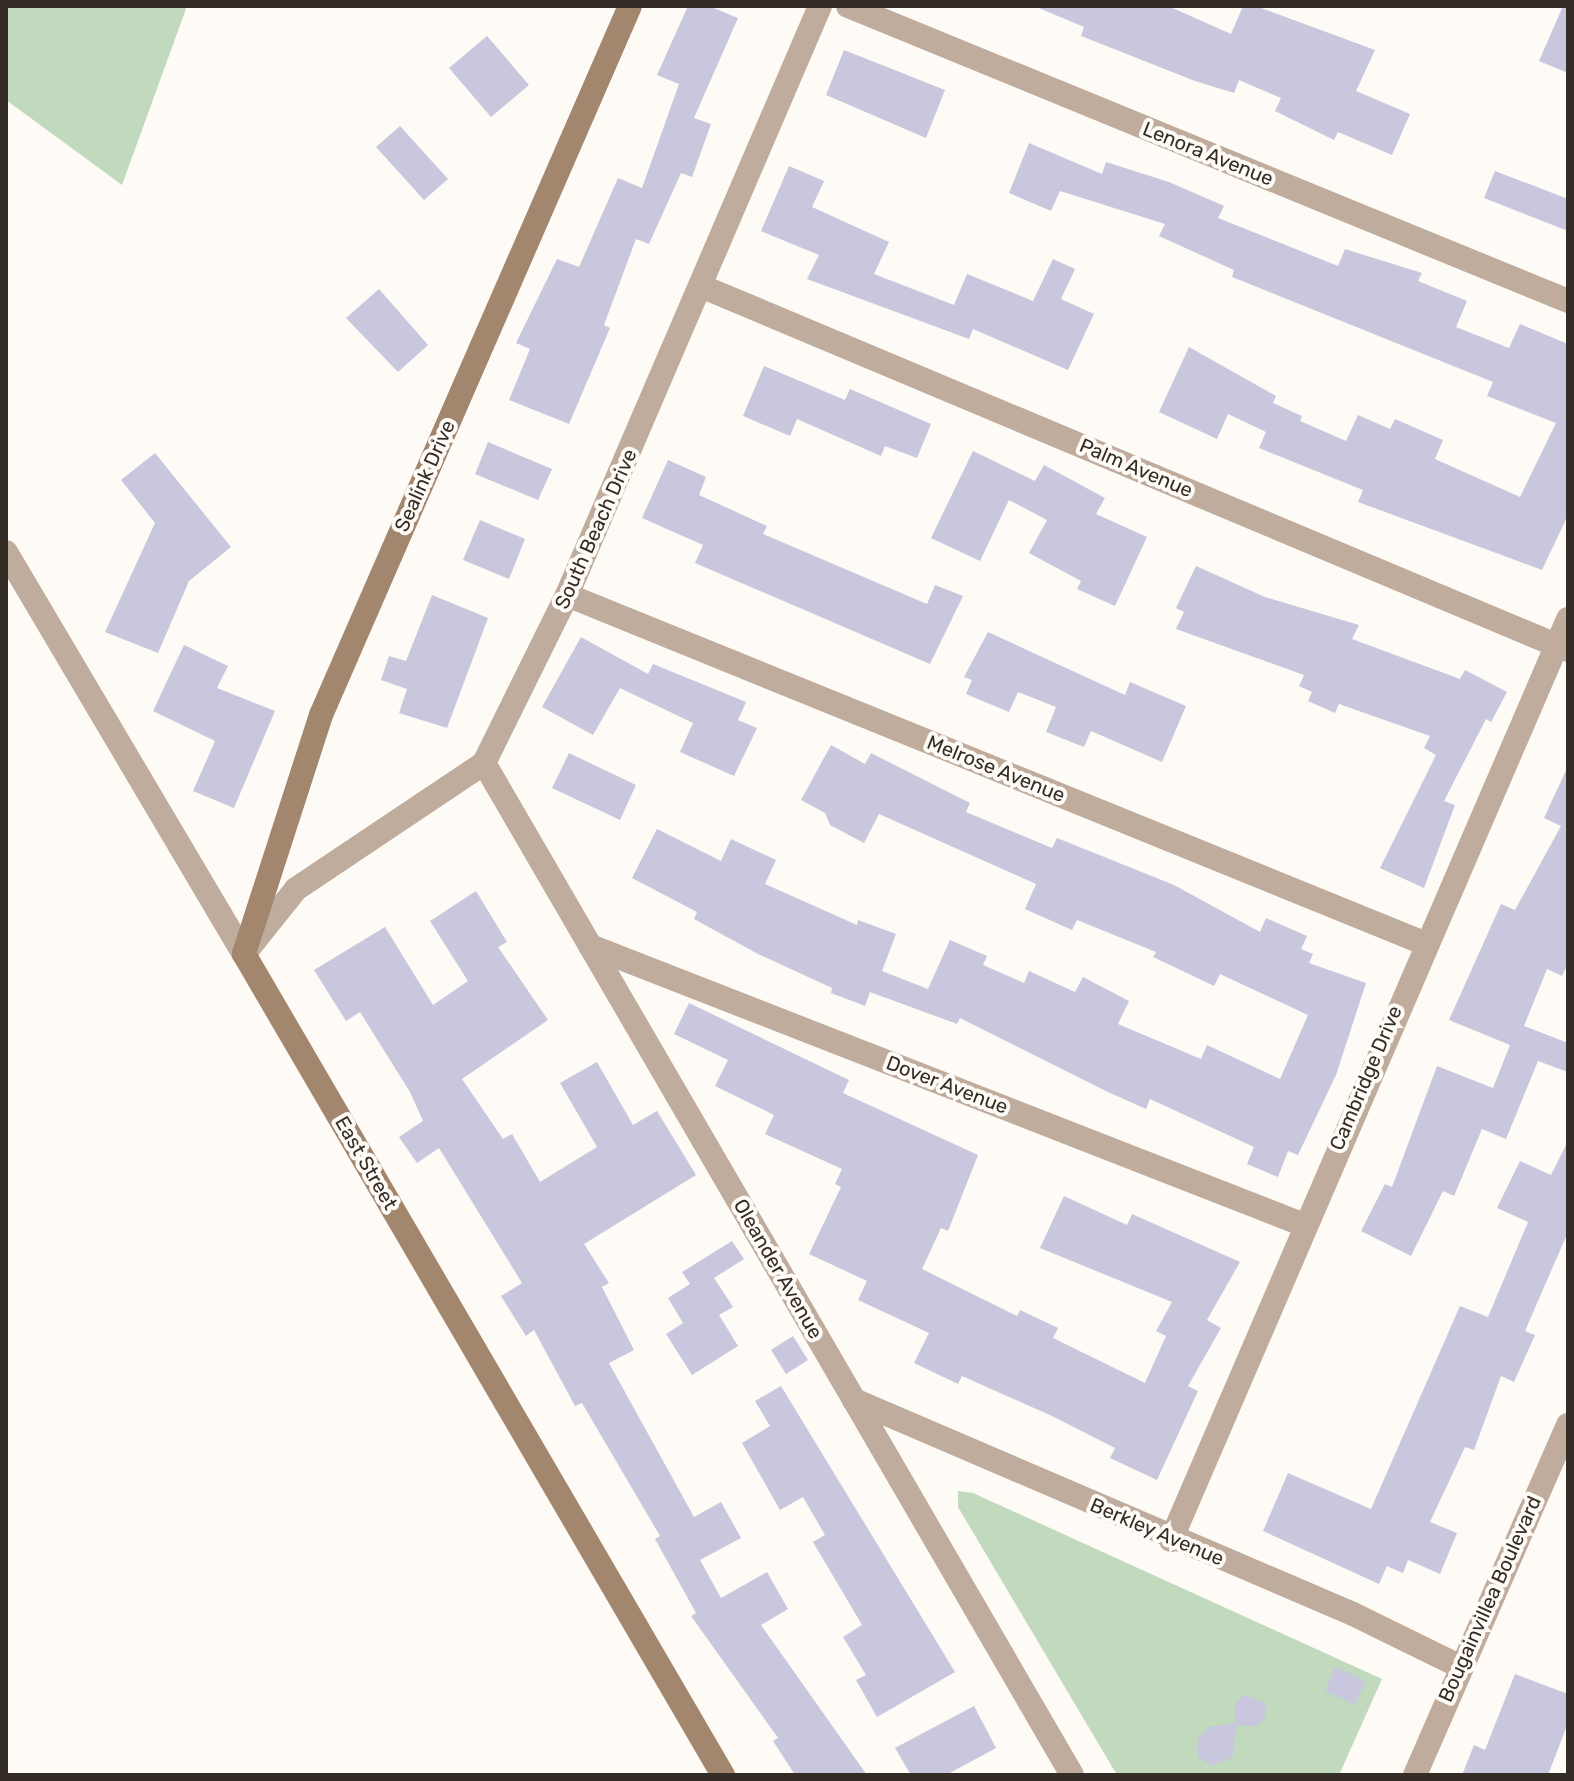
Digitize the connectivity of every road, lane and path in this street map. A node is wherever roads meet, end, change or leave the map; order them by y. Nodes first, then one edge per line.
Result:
1 (630, 6) edge
2 (820, 6) edge
3 (848, 6) edge
4 (703, 287) junction
5 (1568, 301) edge
6 (6, 552) edge
7 (567, 595) junction
8 (1568, 619) edge
9 (1562, 647) edge
10 (484, 763) junction
11 (1424, 943) junction
12 (590, 946) junction
13 (244, 954) junction
14 (1304, 1225) junction
15 (854, 1400) junction
16 (1568, 1425) edge
17 (1171, 1540) junction
18 (1459, 1666) junction
19 (723, 1775) edge
20 (1072, 1775) edge
21 (1415, 1775) edge

1 - 13 main road, Sealink Drive
2 - 4 street, South Beach Drive
3 - 5 street, Lenora Avenue
4 - 7 street, South Beach Drive
4 - 9 street, Palm Avenue
6 - 13 street, East Street
7 - 10 street, South Beach Drive
7 - 11 street, Melrose Avenue
8 - 9 street, Cambridge Drive
9 - 11 street, Cambridge Drive
10 - 12 street, Oleander Avenue
10 - 13 street, South Beach Drive
11 - 14 street, Cambridge Drive
12 - 14 street, Dover Avenue
12 - 15 street, Oleander Avenue
13 - 19 main road, East Street
14 - 17 street, Cambridge Drive
15 - 17 street, Berkley Avenue
15 - 20 street, Oleander Avenue
16 - 18 street, Bougainvillea Boulevard
17 - 18 street, Berkley Avenue
18 - 21 street, Bougainvillea Boulevard

